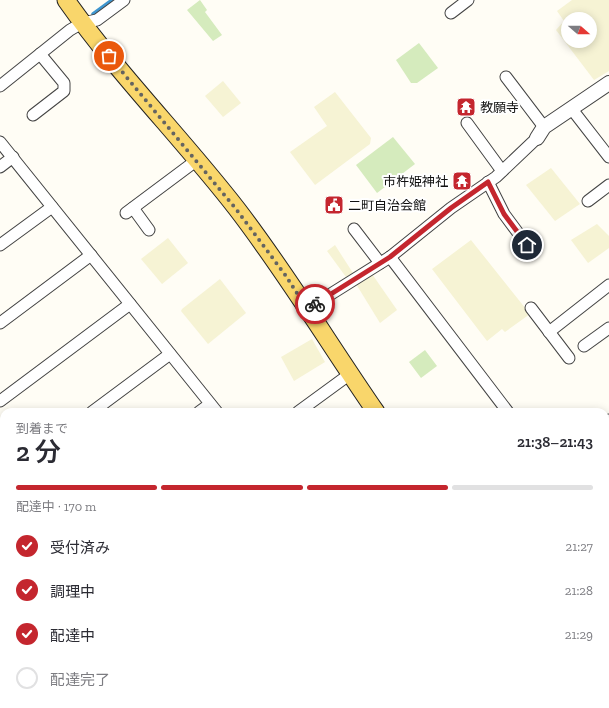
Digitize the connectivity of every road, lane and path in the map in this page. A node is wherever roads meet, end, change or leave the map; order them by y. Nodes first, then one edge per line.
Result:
1 (66, 0) edge
2 (124, 0) edge
3 (468, 0) edge
4 (451, 13) dead end
5 (82, 23) junction
6 (40, 54) junction
7 (506, 77) dead end
8 (609, 83) edge
9 (0, 86) edge
10 (571, 108) junction
11 (33, 115) dead end
12 (467, 123) dead end
13 (541, 132) junction
14 (0, 142) edge
15 (13, 157) junction
16 (609, 157) edge
17 (197, 160) junction
18 (0, 167) edge
19 (502, 171) junction
20 (488, 182) junction
21 (609, 185) edge
22 (588, 201) dead end
23 (52, 207) junction
24 (354, 229) dead end
25 (149, 230) dead end
26 (0, 245) edge
27 (527, 245) dead end
28 (91, 255) junction
29 (385, 260) junction
30 (609, 284) edge
31 (130, 304) junction
32 (531, 308) dead end
33 (307, 309) junction
34 (0, 323) edge
35 (609, 328) edge
36 (549, 332) junction
37 (584, 346) dead end
38 (170, 354) junction
39 (569, 358) dead end
40 (350, 374) junction
41 (0, 401) edge
42 (97, 408) edge
43 (214, 408) edge
44 (303, 408) edge
45 (373, 408) edge
46 (502, 408) edge

1 - 5 main road
2 - 5 street
3 - 4 street
5 - 6 street
5 - 17 main road
6 - 9 street
6 - 11 street
7 - 13 street
8 - 10 street
10 - 13 street
10 - 16 street
12 - 19 street
13 - 19 street
14 - 15 street
15 - 18 street
15 - 23 street
17 - 25 street
17 - 33 main road
19 - 20 street
20 - 27 street
20 - 29 street
21 - 22 street
23 - 26 street
23 - 28 street
24 - 29 street
28 - 31 street
28 - 34 street
29 - 33 street
29 - 46 street
30 - 36 street
31 - 38 street
31 - 41 street
32 - 36 street
33 - 40 main road
35 - 37 street
36 - 39 street
38 - 42 street
38 - 43 street
40 - 44 street
40 - 45 main road

